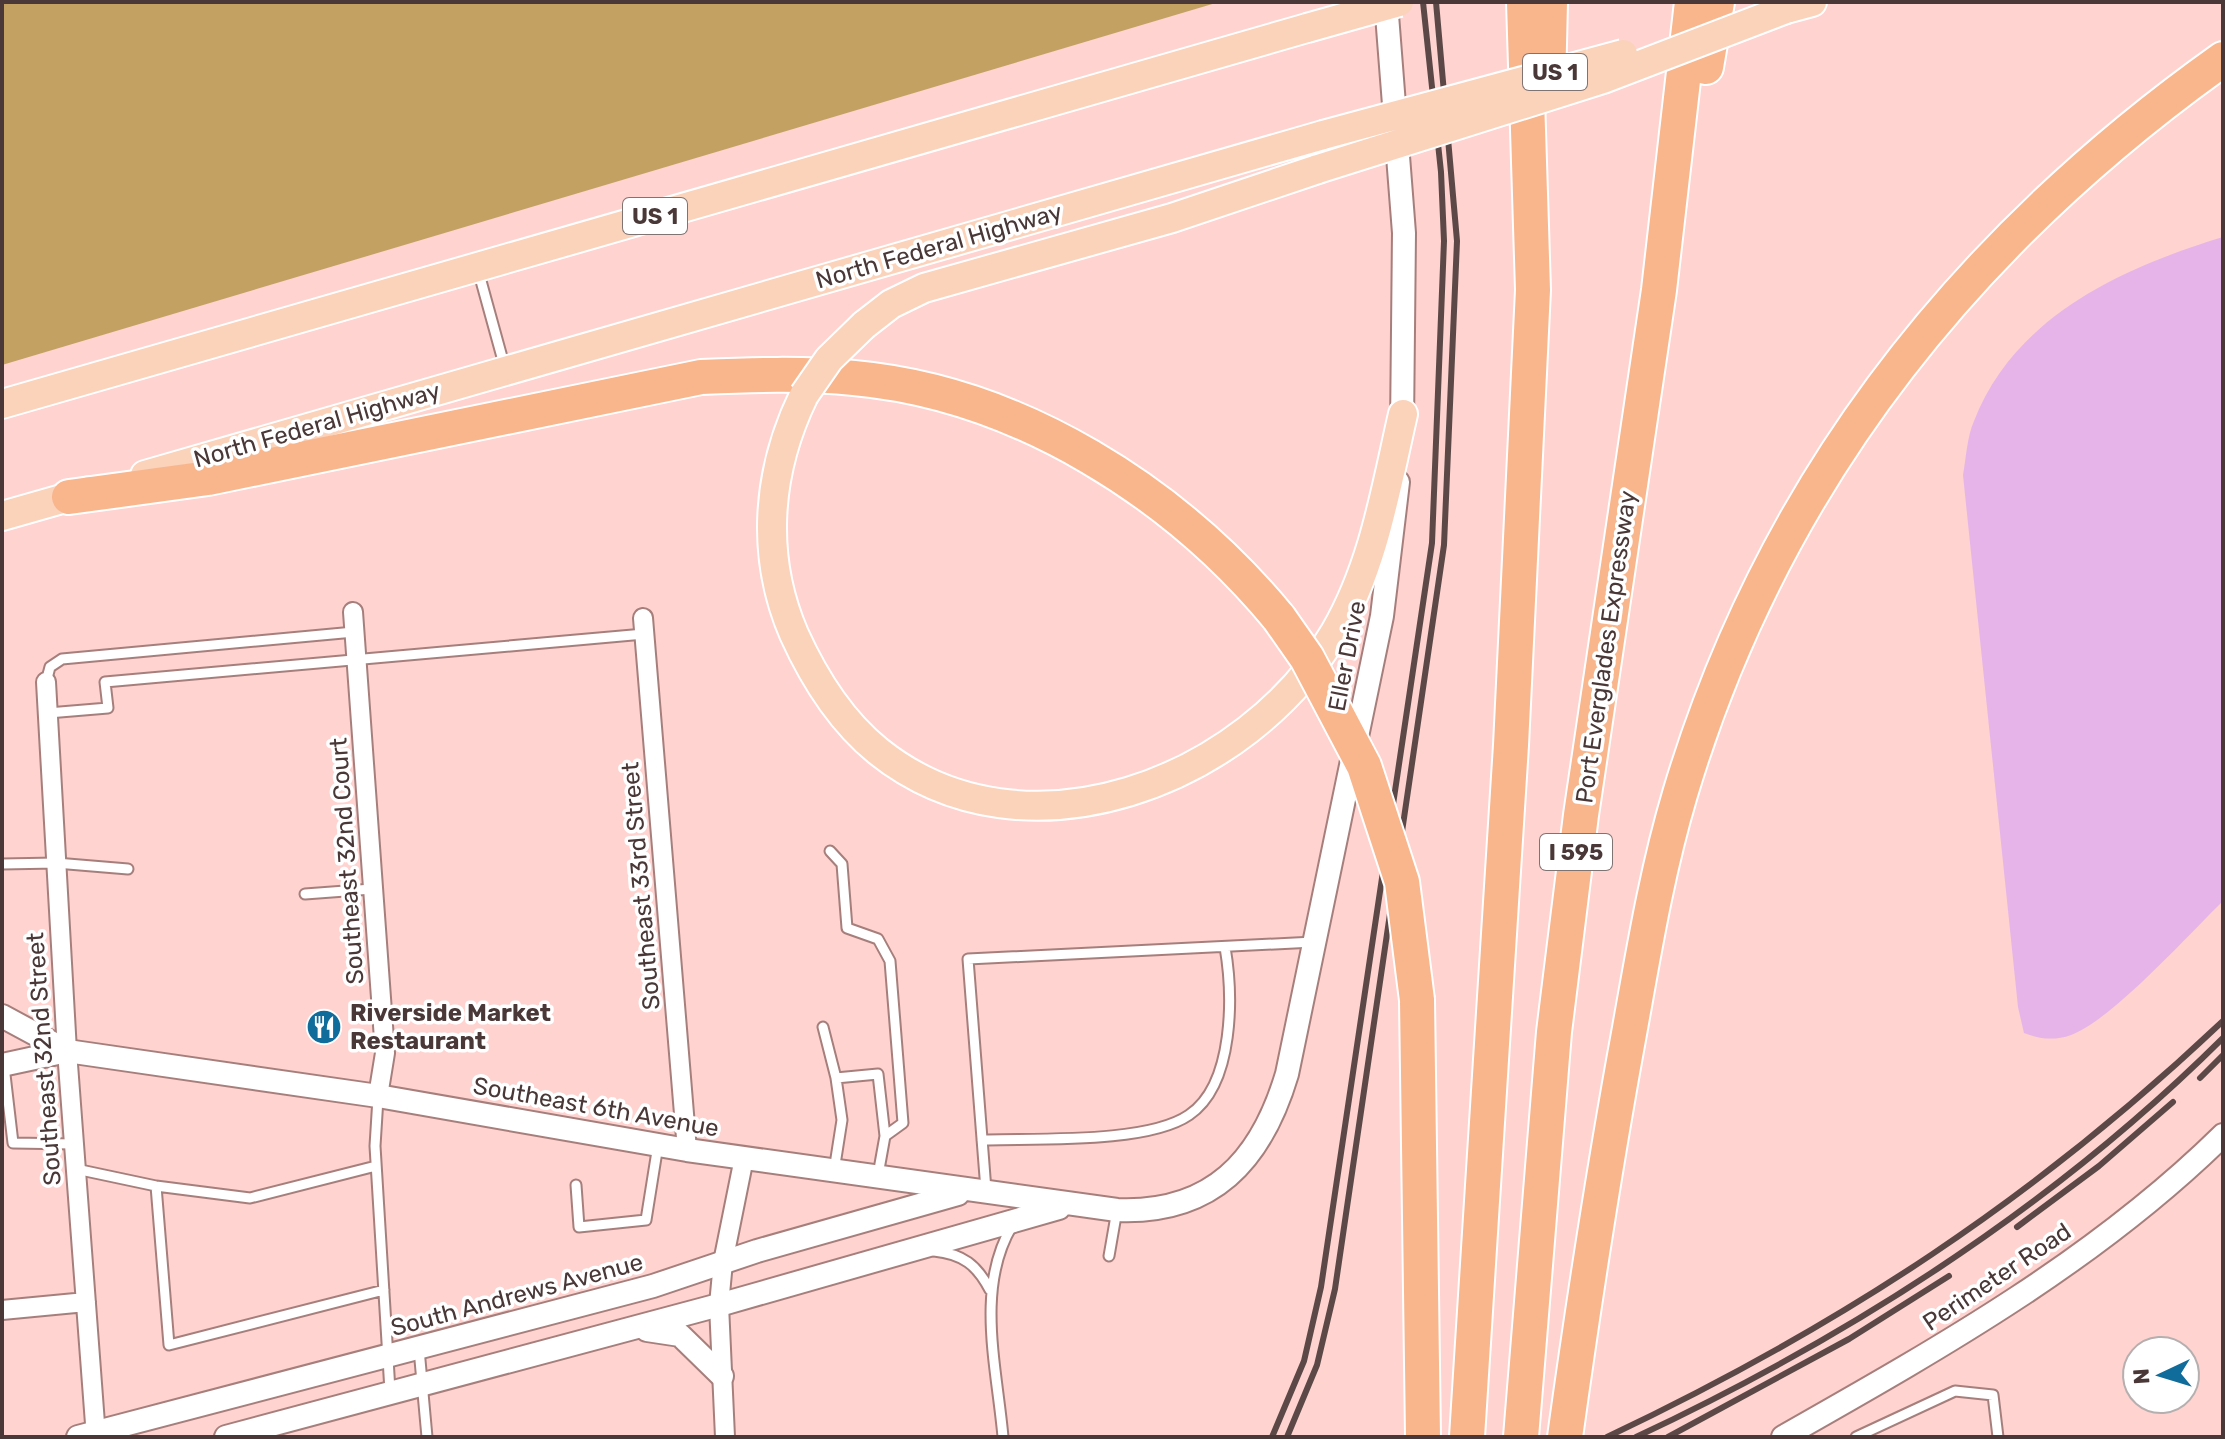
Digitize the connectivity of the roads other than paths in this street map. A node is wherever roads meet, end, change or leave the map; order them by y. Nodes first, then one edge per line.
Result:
1 (1386, 2) edge
2 (1399, 2) edge
3 (1524, 2) edge
4 (1550, 2) edge
5 (1692, 2) edge
6 (1717, 2) edge
7 (1799, 6) edge
8 (2223, 59) edge
9 (477, 267) junction
10 (1533, 290) junction
11 (1659, 290) junction
12 (506, 371) junction
13 (2, 404) edge
14 (1403, 414) junction
15 (69, 497) junction
16 (2, 516) edge
17 (353, 612) dead end
18 (644, 626) joint
19 (354, 632) junction
20 (356, 661) junction
21 (46, 682) joint
22 (48, 713) junction
23 (830, 851) dead end
24 (56, 863) junction
25 (2, 864) edge
26 (128, 869) dead end
27 (372, 889) junction
28 (305, 894) dead end
29 (1315, 942) junction
30 (1225, 947) junction
31 (2, 1016) edge
32 (823, 1027) dead end
33 (67, 1051) junction
34 (3, 1066) edge
35 (836, 1078) junction
36 (378, 1096) junction
37 (2223, 1135) edge
38 (885, 1136) junction
39 (982, 1140) junction
40 (74, 1144) junction
41 (658, 1145) junction
42 (687, 1150) junction
43 (744, 1158) junction
44 (376, 1166) junction
45 (76, 1169) junction
46 (834, 1171) junction
47 (878, 1178) junction
48 (576, 1185) dead end
49 (156, 1186) junction
50 (977, 1192) junction
51 (1071, 1204) junction
52 (1117, 1210) junction
53 (1016, 1219) junction
54 (910, 1248) junction
55 (1109, 1256) dead end
56 (723, 1262) junction
57 (384, 1290) junction
58 (990, 1290) junction
59 (86, 1302) junction
60 (719, 1305) junction
61 (2, 1310) edge
62 (630, 1329) junction
63 (419, 1349) junction
64 (388, 1357) junction
65 (722, 1376) junction
66 (422, 1386) junction
67 (391, 1394) junction
68 (1522, 1427) edge
69 (90, 1435) edge
70 (1998, 1436) edge
71 (226, 1437) edge
72 (427, 1437) edge
73 (725, 1437) edge
74 (1003, 1437) edge
75 (1423, 1437) edge
76 (1467, 1437) edge
77 (1565, 1437) edge
78 (1783, 1437) edge
79 (1856, 1437) edge

1 - 14 street, Eller Drive
2 - 9 main road, US 1, bridge
3 - 10 highway
4 - 10 highway
5 - 11 highway, Port Everglades Expressway
6 - 11 highway
7 - 12 main road, North Federal Highway / US 1, bridge
7 - 14 main road, bridge
8 - 77 highway
9 - 12 lane
9 - 13 main road, US 1
10 - 76 highway, I 595
11 - 68 highway, Port Everglades Expressway / I 595
12 - 15 main road, North Federal Highway / US 1
14 - 29 street, Eller Drive
15 - 16 main road, US 1
15 - 75 highway, bridge
17 - 19 street, Southeast 32nd Court
18 - 20 lane
18 - 42 street, Southeast 33rd Street
19 - 20 street, Southeast 32nd Court
19 - 21 lane
20 - 22 lane
20 - 27 street, Southeast 32nd Court
21 - 22 street, Southeast 32nd Street
22 - 24 street, Southeast 32nd Street
23 - 38 lane
24 - 25 lane
24 - 26 lane
24 - 33 street, Southeast 32nd Street
27 - 28 lane
27 - 36 street, Southeast 32nd Court
29 - 30 lane
29 - 52 street, Eller Drive
30 - 39 lane
30 - 39 lane
31 - 33 street, Southeast 6th Avenue
32 - 35 lane
33 - 34 street, Southeast 6th Avenue
33 - 36 street, Southeast 6th Avenue
33 - 40 street, Southeast 32nd Street
34 - 40 lane
35 - 38 lane
35 - 46 lane
36 - 41 street, Southeast 6th Avenue
36 - 44 lane, Southeast 32nd Court
37 - 78 street, Perimeter Road
38 - 47 lane
39 - 50 lane
40 - 45 street, Southeast 32nd Street
41 - 42 street, Southeast 6th Avenue
41 - 48 lane
42 - 43 street, Southeast 6th Avenue
43 - 46 street, Southeast 6th Avenue
43 - 56 street
44 - 49 lane
44 - 57 lane, Southeast 32nd Court
45 - 49 lane
45 - 59 street, Southeast 32nd Street
46 - 47 street, Southeast 6th Avenue
47 - 50 street, Southeast 6th Avenue
49 - 57 lane
50 - 51 street, Southeast 6th Avenue
50 - 56 street, South Andrews Avenue
51 - 52 street, Southeast 6th Avenue
51 - 53 street
52 - 55 lane
53 - 54 street
53 - 58 lane
54 - 58 lane
54 - 60 street
56 - 60 street
56 - 63 street, South Andrews Avenue
57 - 64 lane, Southeast 32nd Court
58 - 74 lane
59 - 61 street
59 - 69 street, Southeast 32nd Street
60 - 62 street
60 - 65 street
62 - 65 street
62 - 66 street
63 - 64 street, South Andrews Avenue
63 - 66 lane
64 - 67 lane, Southeast 32nd Court
64 - 69 street, South Andrews Avenue
65 - 73 street
66 - 67 street
66 - 72 lane
67 - 71 street
70 - 79 lane

